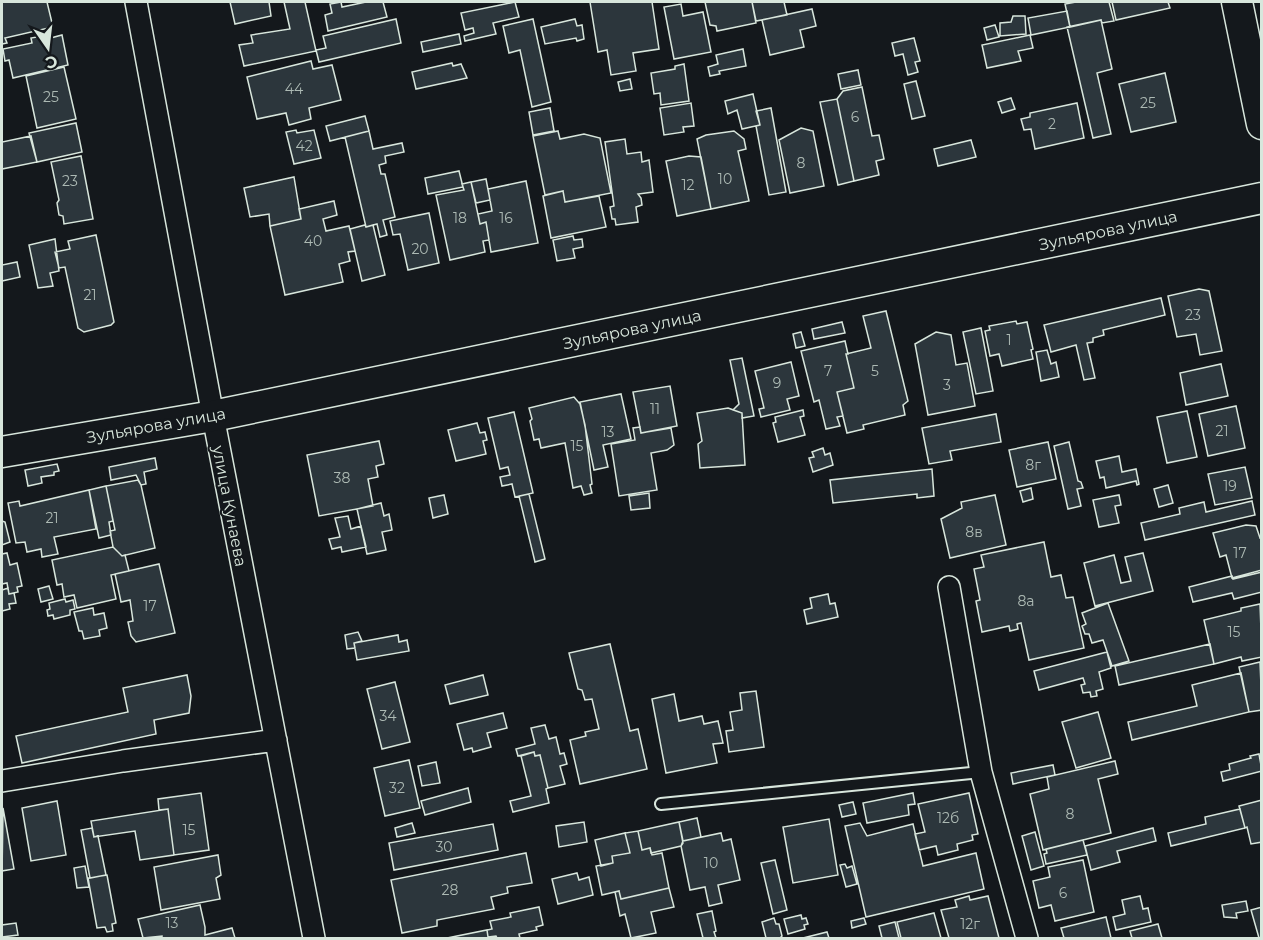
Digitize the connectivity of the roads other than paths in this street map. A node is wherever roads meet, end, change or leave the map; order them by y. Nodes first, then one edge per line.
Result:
1 (136, 2) edge
2 (1237, 2) edge
3 (1262, 124) edge
4 (1262, 198) edge
5 (213, 416) junction
6 (2, 452) edge
7 (949, 587) dead end
8 (276, 740) junction
9 (981, 771) junction
10 (2, 781) edge
11 (661, 804) dead end
12 (314, 939) edge
13 (1027, 939) edge

1 - 5 street, улица Кунаева
2 - 3 street
4 - 5 street, Зульярова улица
5 - 6 street, Зульярова улица
5 - 8 street, улица Кунаева
7 - 9 street
8 - 10 street
8 - 12 street, улица Кунаева
9 - 11 lane
9 - 13 street

